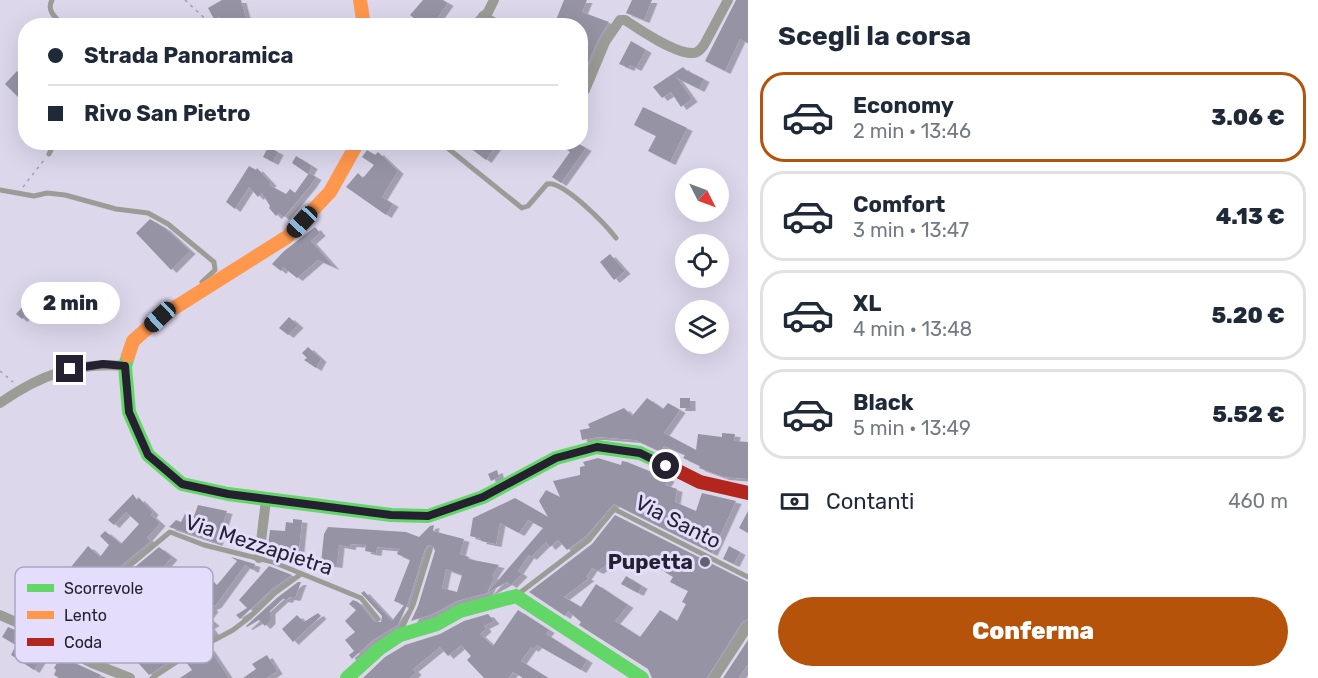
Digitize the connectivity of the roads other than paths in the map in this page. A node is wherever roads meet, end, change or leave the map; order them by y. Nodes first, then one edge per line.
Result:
1 (52, 0) edge
2 (360, 0) edge
3 (494, 0) edge
4 (728, 0) edge
5 (483, 16) joint
6 (57, 18) edge
7 (363, 18) edge
8 (486, 18) edge
9 (588, 83) edge
10 (51, 150) edge
11 (354, 150) edge
12 (450, 150) edge
13 (49, 154) road end
14 (0, 190) edge
15 (616, 238) dead end
16 (188, 290) dead end
17 (171, 301) dead end
18 (161, 316) junction
19 (125, 366) junction
20 (0, 403) edge
21 (748, 494) edge
22 (266, 500) junction
23 (430, 550) dead end
24 (259, 558) junction
25 (128, 567) edge
26 (301, 574) junction
27 (748, 577) edge
28 (516, 596) junction
29 (0, 615) edge
30 (378, 619) dead end
31 (15, 622) edge
32 (748, 626) edge
33 (400, 635) junction
34 (213, 641) edge
35 (96, 663) edge
36 (175, 663) edge
37 (130, 678) edge
38 (152, 678) edge
39 (346, 678) edge
40 (642, 678) edge
41 (714, 678) edge

1 - 6 lane
2 - 7 main road
3 - 5 street
4 - 9 street
5 - 8 street
10 - 13 lane
11 - 18 main road
12 - 15 lane
14 - 16 lane
17 - 18 lane
18 - 19 main road
19 - 20 street
19 - 22 main road
21 - 22 main road
22 - 24 street
23 - 33 lane
24 - 25 lane, Via Mezzapietra
24 - 26 lane, Via Mezzapietra
26 - 30 lane, Via Mezzapietra
26 - 34 lane
27 - 28 lane, Via Santo
28 - 33 main road
28 - 40 main road
29 - 31 street
32 - 41 street
33 - 39 main road
35 - 37 street
36 - 38 lane

